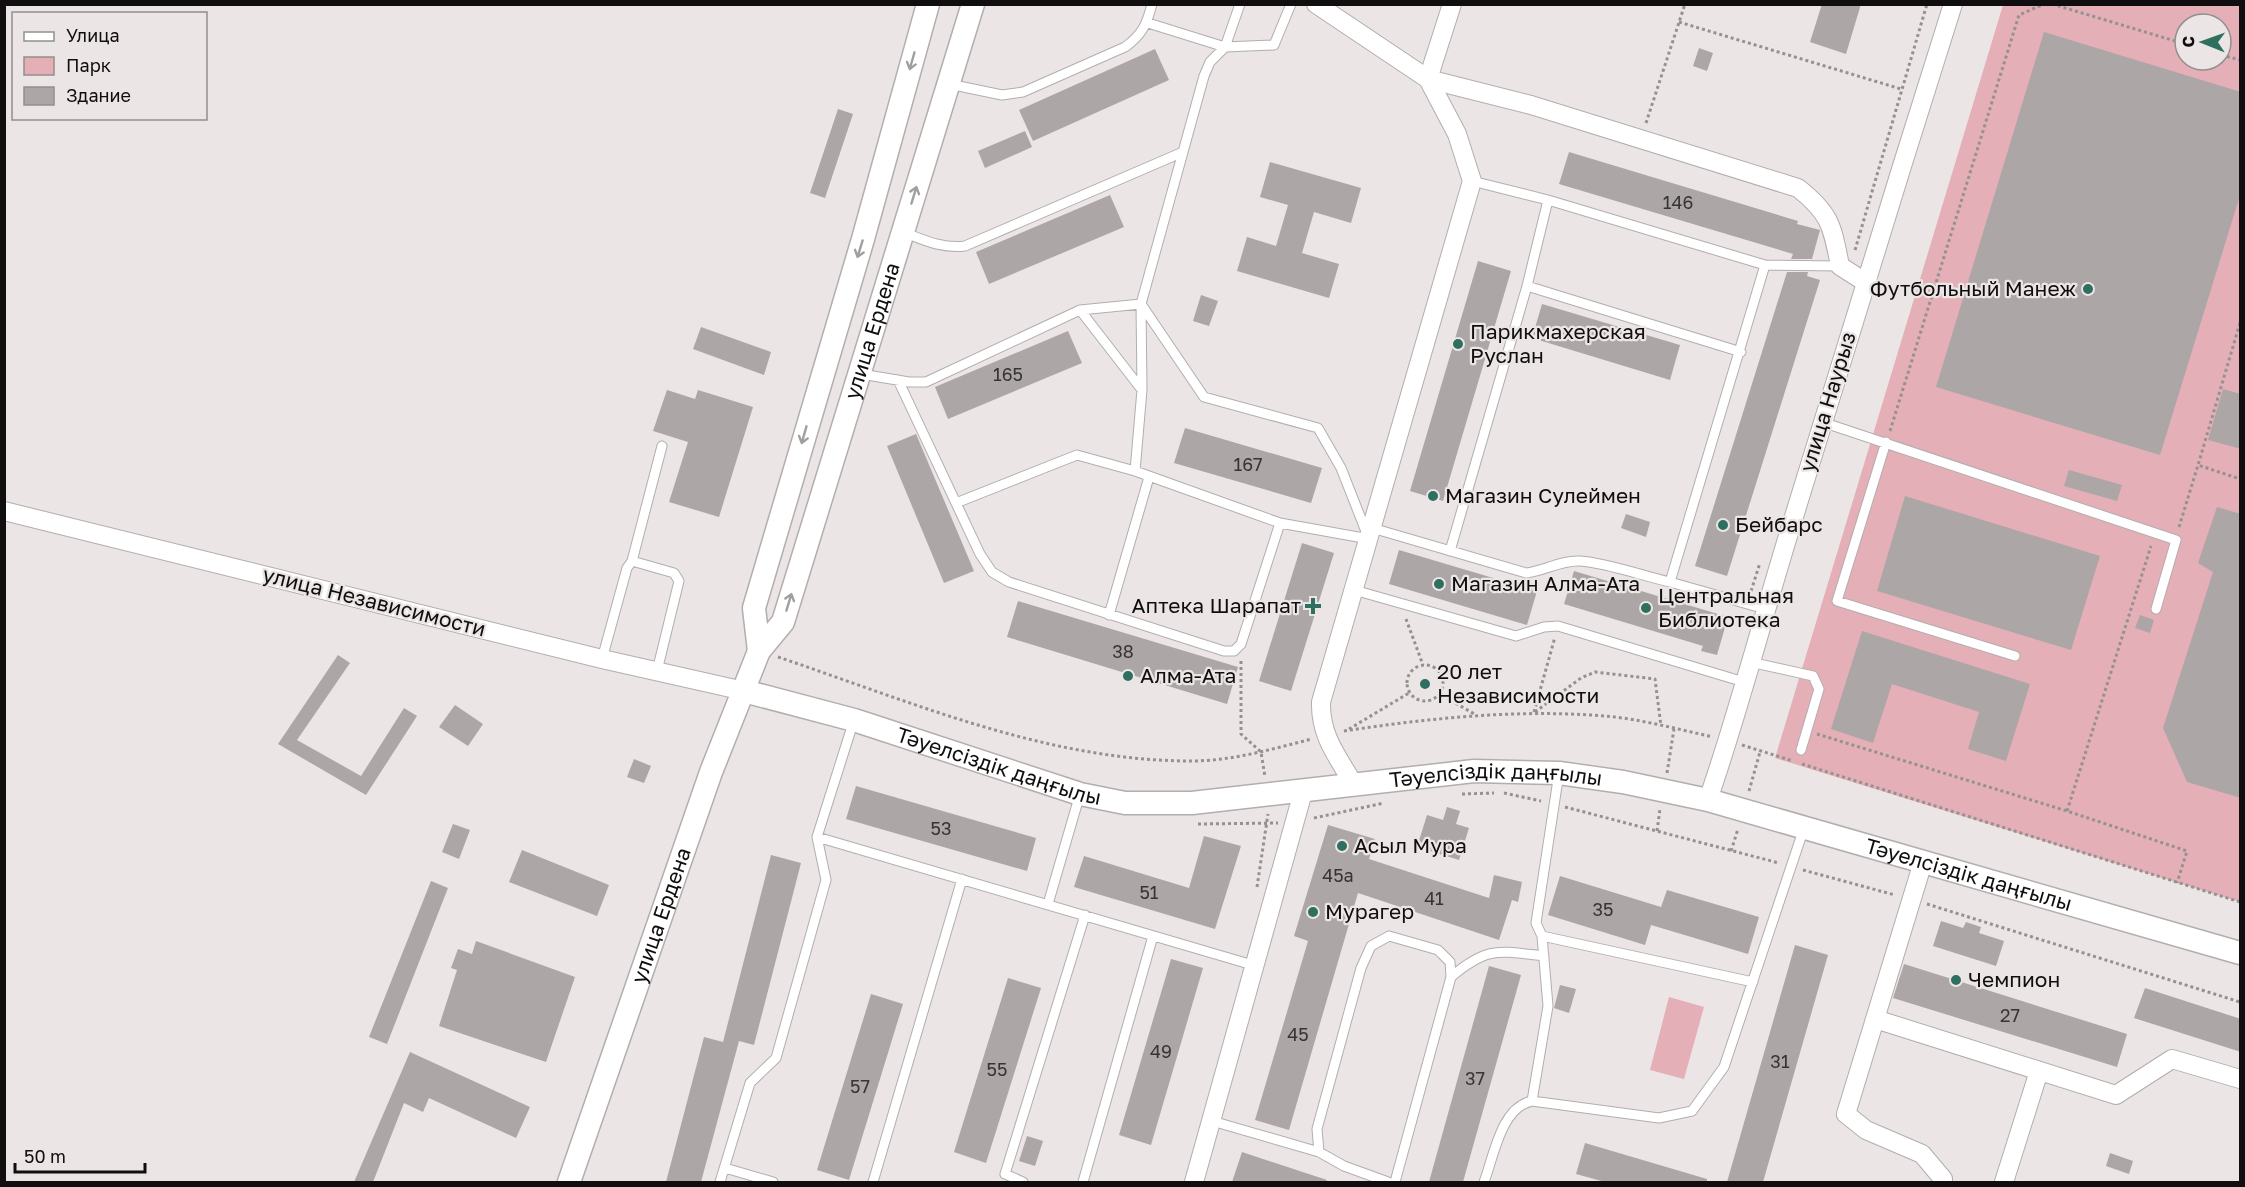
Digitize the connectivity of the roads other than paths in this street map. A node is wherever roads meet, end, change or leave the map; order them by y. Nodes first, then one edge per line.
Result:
1 (928, 4) edge
2 (973, 4) edge
3 (1152, 4) edge
4 (1240, 4) edge
5 (1291, 4) edge
6 (1316, 4) edge
7 (1452, 4) edge
8 (1953, 4) edge
9 (1148, 23) junction
10 (1226, 47) junction
11 (1428, 79) junction
12 (949, 84) junction
13 (1183, 152) junction
14 (1472, 181) junction
15 (1548, 200) junction
16 (903, 232) junction
17 (1765, 265) junction
18 (1844, 269) junction
19 (1865, 282) junction
20 (1527, 286) junction
21 (1141, 304) junction
22 (1080, 310) junction
23 (1741, 352) junction
24 (860, 374) junction
25 (898, 380) junction
26 (1142, 390) junction
27 (1822, 422) junction
28 (1886, 442) junction
29 (662, 446) dead end
30 (1135, 471) junction
31 (1149, 477) junction
32 (956, 503) junction
33 (4, 511) edge
34 (1280, 523) junction
35 (1370, 534) junction
36 (1450, 551) junction
37 (632, 561) junction
38 (1670, 582) junction
39 (1354, 590) junction
40 (1765, 609) junction
41 (2156, 609) dead end
42 (1109, 615) junction
43 (759, 651) junction
44 (2014, 656) dead end
45 (602, 659) junction
46 (1750, 662) junction
47 (657, 671) junction
48 (1744, 682) junction
49 (744, 691) junction
50 (854, 720) junction
51 (1801, 750) dead end
52 (1559, 773) junction
53 (1353, 783) junction
54 (1303, 792) junction
55 (1080, 794) junction
56 (1708, 800) junction
57 (1804, 828) junction
58 (817, 837) junction
59 (1923, 862) junction
60 (962, 879) junction
61 (1048, 904) junction
62 (1085, 915) junction
63 (1153, 936) junction
64 (1542, 936) junction
65 (2241, 953) edge
66 (1544, 956) junction
67 (1256, 966) junction
68 (1451, 977) junction
69 (1752, 982) junction
70 (1875, 1019) junction
71 (2039, 1071) junction
72 (2241, 1078) edge
73 (1532, 1101) junction
74 (1212, 1121) junction
75 (1318, 1152) junction
76 (724, 1168) junction
77 (569, 1182) edge
78 (720, 1182) edge
79 (773, 1182) edge
80 (873, 1182) edge
81 (1023, 1182) edge
82 (1083, 1182) edge
83 (1194, 1182) edge
84 (1388, 1182) edge
85 (1395, 1182) edge
86 (1484, 1182) edge
87 (1943, 1182) edge
88 (2004, 1182) edge

1 -> 43 street, улица Ердена
2 - 12 street, улица Ердена
3 - 9 lane
4 - 10 lane
5 - 10 lane
6 - 11 street
7 - 11 street
8 - 19 street, улица Наурыз
9 - 10 lane
9 - 12 lane
10 - 13 lane
11 - 14 street
11 - 18 street
16 -> 12 street, улица Ердена
13 - 16 lane
13 - 21 lane
14 - 15 lane
14 - 35 street
15 - 17 lane
15 - 20 lane
16 - 24 street, улица Ердена
17 - 18 lane
17 - 23 lane
18 - 19 street
19 - 27 street, улица Наурыз
20 - 23 lane
20 - 36 lane
21 - 22 lane
21 - 26 lane
21 - 35 lane
22 - 25 lane
22 - 26 lane
23 - 38 lane
24 - 25 lane
43 -> 24 street, улица Ердена
25 - 32 lane
26 - 30 lane
27 - 28 lane
27 - 40 street, улица Наурыз
28 - 41 lane
28 - 44 lane
29 - 37 lane
30 - 31 lane
30 - 32 lane
31 - 34 lane
31 - 42 lane
32 - 42 lane
33 - 45 street, улица Независимости
34 - 35 lane
34 - 42 lane
35 - 36 lane
35 - 39 street
36 - 38 lane
37 - 45 lane
37 - 47 lane
38 - 40 lane
39 - 48 lane
39 - 53 street
40 - 46 street, улица Наурыз
43 - 49 street, улица Ердена
45 - 47 street, улица Независимости
46 - 48 street, улица Наурыз
46 - 51 lane
47 - 49 street, улица Независимости
48 - 56 street, улица Наурыз
49 - 50 street, Тәуелсіздік даңғылы
49 - 77 street, улица Ердена
50 - 55 street, Тәуелсіздік даңғылы
50 - 58 lane
52 - 53 street, Тәуелсіздік даңғылы
52 - 56 street, Тәуелсіздік даңғылы
52 - 64 lane
53 - 54 street, Тәуелсіздік даңғылы
54 - 55 street, Тәуелсіздік даңғылы
54 - 67 street
55 - 61 lane
56 - 57 street, Тәуелсіздік даңғылы
57 - 59 street, Тәуелсіздік даңғылы
57 - 69 lane
58 - 60 lane
58 - 76 lane
59 - 65 street, Тәуелсіздік даңғылы
59 - 70 street
60 - 61 lane
60 - 80 lane
61 - 62 lane
62 - 63 lane
62 - 81 lane
63 - 67 lane
63 - 82 lane
64 - 66 lane
64 - 69 lane
66 - 68 lane
66 - 73 lane
67 - 74 street
68 - 75 lane
68 - 85 lane
69 - 73 lane
70 - 71 street
70 - 87 street
71 - 72 street
71 - 88 street
73 - 86 lane
74 - 75 lane
74 - 83 street
75 - 84 lane
76 - 78 lane
76 - 79 lane

